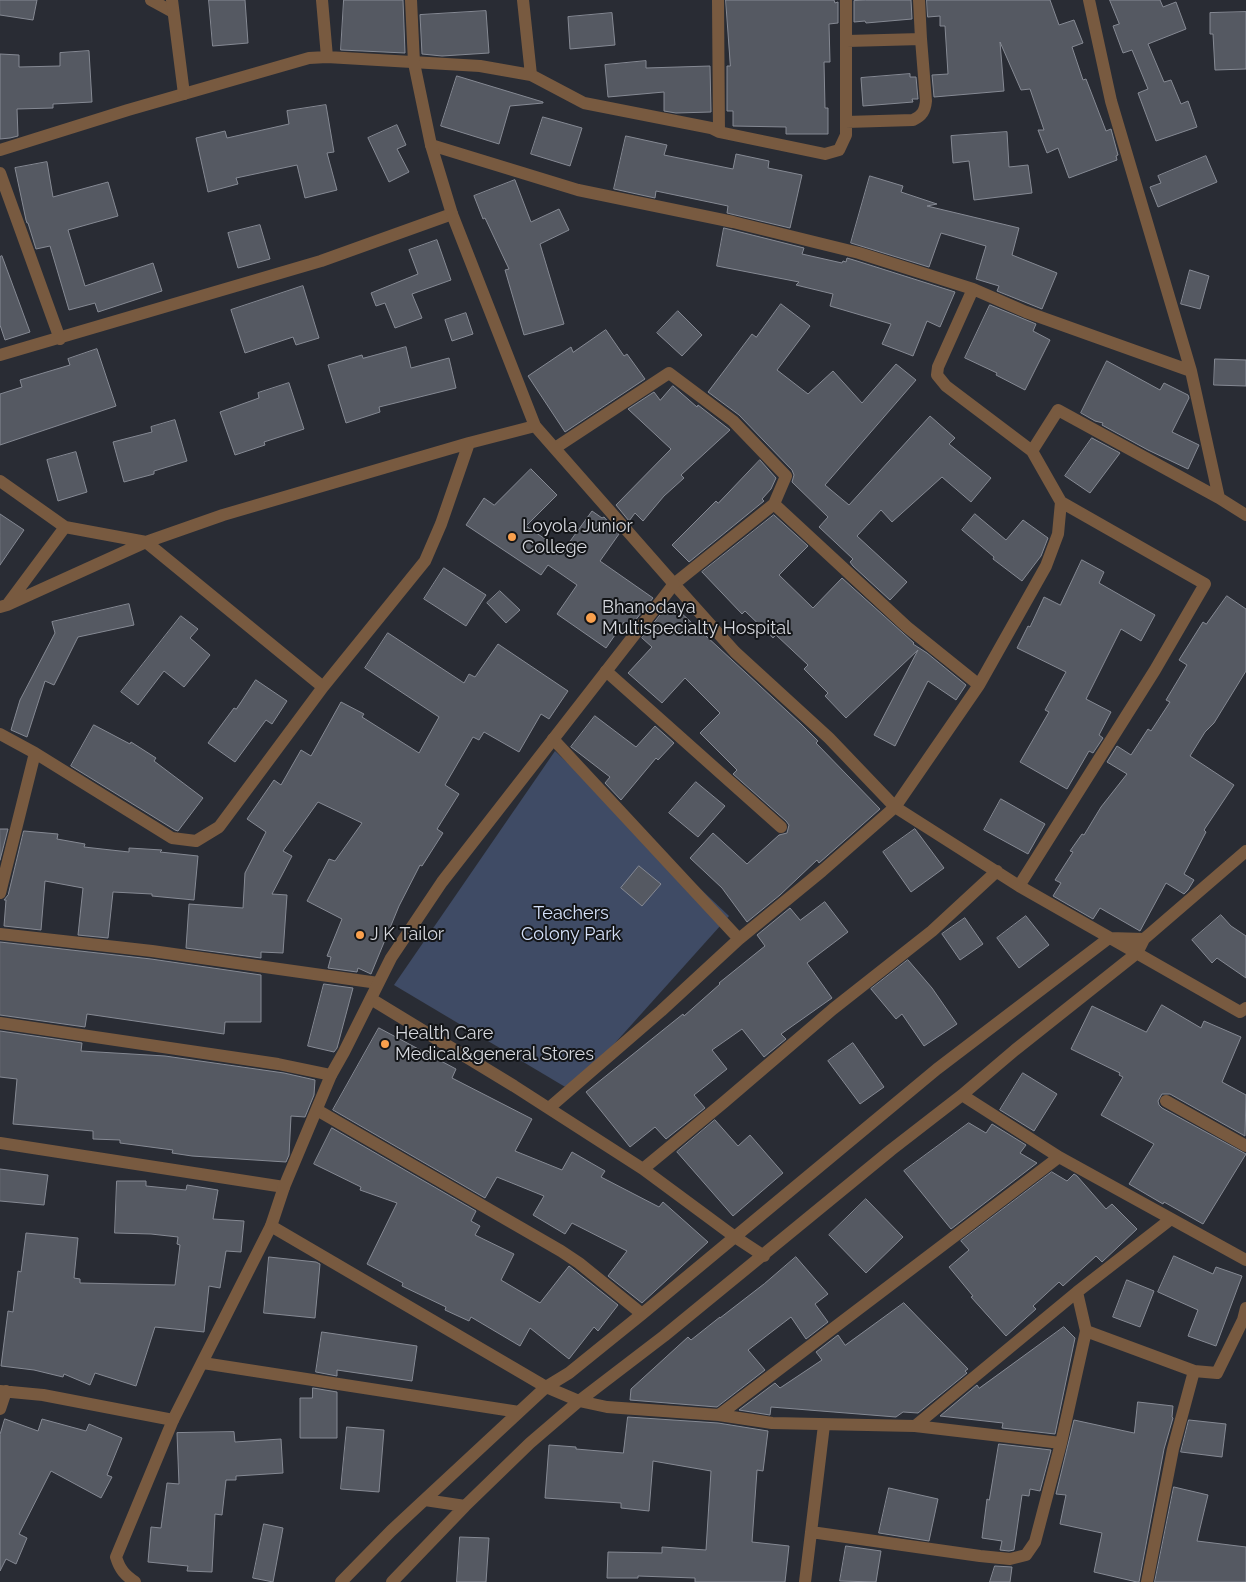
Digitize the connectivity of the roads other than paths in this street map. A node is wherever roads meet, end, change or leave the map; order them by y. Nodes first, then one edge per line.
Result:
1 (151, 0) edge
2 (322, 0) edge
3 (411, 0) edge
4 (523, 0) edge
5 (718, 0) edge
6 (846, 0) edge
7 (919, 0) edge
8 (1089, 0) edge
9 (173, 6) edge
10 (921, 38) junction
11 (847, 41) junction
12 (327, 57) junction
13 (414, 63) junction
14 (531, 75) junction
15 (184, 94) junction
16 (846, 122) junction
17 (718, 132) junction
18 (430, 145) junction
19 (0, 150) edge
20 (0, 172) edge
21 (452, 214) junction
22 (973, 289) junction
23 (60, 339) junction
24 (0, 356) edge
25 (1191, 371) junction
26 (535, 426) junction
27 (469, 443) junction
28 (555, 448) junction
29 (1032, 451) junction
30 (0, 481) edge
31 (1218, 498) junction
32 (1061, 502) junction
33 (774, 504) junction
34 (1246, 515) edge
35 (65, 527) junction
36 (146, 542) junction
37 (674, 584) junction
38 (3, 606) edge
39 (606, 671) junction
40 (979, 685) junction
41 (323, 687) junction
42 (0, 734) edge
43 (553, 739) junction
44 (35, 753) junction
45 (895, 807) junction
46 (781, 827) dead end
47 (1246, 851) edge
48 (997, 871) junction
49 (1019, 886) junction
50 (0, 893) edge
51 (0, 934) edge
52 (1109, 938) junction
53 (739, 939) junction
54 (1144, 940) junction
55 (1137, 953) junction
56 (378, 983) junction
57 (371, 999) junction
58 (1244, 1012) edge
59 (0, 1023) edge
60 (331, 1075) junction
61 (962, 1096) junction
62 (1166, 1101) dead end
63 (549, 1108) junction
64 (317, 1110) junction
65 (0, 1143) edge
66 (1246, 1146) edge
67 (1059, 1157) junction
68 (643, 1169) junction
69 (284, 1187) junction
70 (1171, 1219) junction
71 (271, 1226) junction
72 (735, 1236) junction
73 (764, 1256) junction
74 (1246, 1260) edge
75 (1077, 1292) junction
76 (1246, 1308) edge
77 (642, 1314) junction
78 (1086, 1331) junction
79 (203, 1363) junction
80 (1194, 1371) junction
81 (546, 1387) junction
82 (3, 1391) edge
83 (579, 1401) junction
84 (0, 1409) edge
85 (520, 1412) junction
86 (719, 1415) junction
87 (173, 1420) junction
88 (824, 1424) junction
89 (915, 1426) junction
90 (1061, 1443) junction
91 (425, 1500) junction
92 (465, 1506) junction
93 (811, 1532) junction
94 (136, 1582) edge
95 (341, 1582) edge
96 (392, 1582) edge
97 (805, 1582) edge
98 (1147, 1582) edge

1 - 9 street
2 - 12 street
3 - 13 street
4 - 14 street
5 - 17 street
6 - 11 street
7 - 10 street
8 - 25 street
9 - 15 street
10 - 11 street
10 - 16 street
11 - 16 street
12 - 13 street
12 - 15 street
13 - 14 street
13 - 18 street
14 - 17 street
15 - 19 street
16 - 17 street
18 - 21 street
18 - 22 street
20 - 23 street
21 - 23 street
21 - 26 street
22 - 25 street
22 - 29 street
23 - 24 street
25 - 31 street
26 - 27 street
26 - 28 street
27 - 36 street
27 - 41 street
28 - 33 street
28 - 37 street
29 - 31 street
29 - 32 street
30 - 35 street
31 - 34 street
32 - 40 street
32 - 49 street
33 - 37 street
33 - 40 street
35 - 36 street
35 - 38 street
36 - 38 street
36 - 41 street
37 - 39 street
37 - 45 street
39 - 43 street
39 - 46 street
40 - 45 street
41 - 44 street
42 - 44 street
43 - 53 street
43 - 56 street
44 - 50 street
45 - 48 street
45 - 53 street
47 - 54 street
48 - 49 street
48 - 68 street
49 - 52 street
51 - 56 street
52 - 54 street
52 - 55 street
52 - 72 street
53 - 63 street
54 - 55 street
55 - 58 street
55 - 61 street
56 - 57 street
57 - 60 street
57 - 63 street
59 - 60 street
60 - 64 street
61 - 67 street
61 - 73 street
62 - 66 street
63 - 68 street
64 - 69 street
64 - 77 street
65 - 69 street
67 - 70 street
67 - 86 street
68 - 72 street
69 - 71 street
70 - 74 street
70 - 75 street
71 - 79 street
71 - 81 street
72 - 73 street
72 - 77 street
73 - 83 street
75 - 78 street
75 - 89 street
76 - 80 street
77 - 81 street
78 - 80 street
78 - 90 street
79 - 85 street
79 - 87 street
80 - 98 street
81 - 83 street
81 - 85 street
82 - 84 street
82 - 87 street
83 - 86 street
83 - 92 street
85 - 91 street
86 - 88 street
87 - 94 street
88 - 89 street
88 - 93 street
89 - 90 street
90 - 93 street
91 - 92 street
91 - 95 street
92 - 96 street
93 - 97 street

